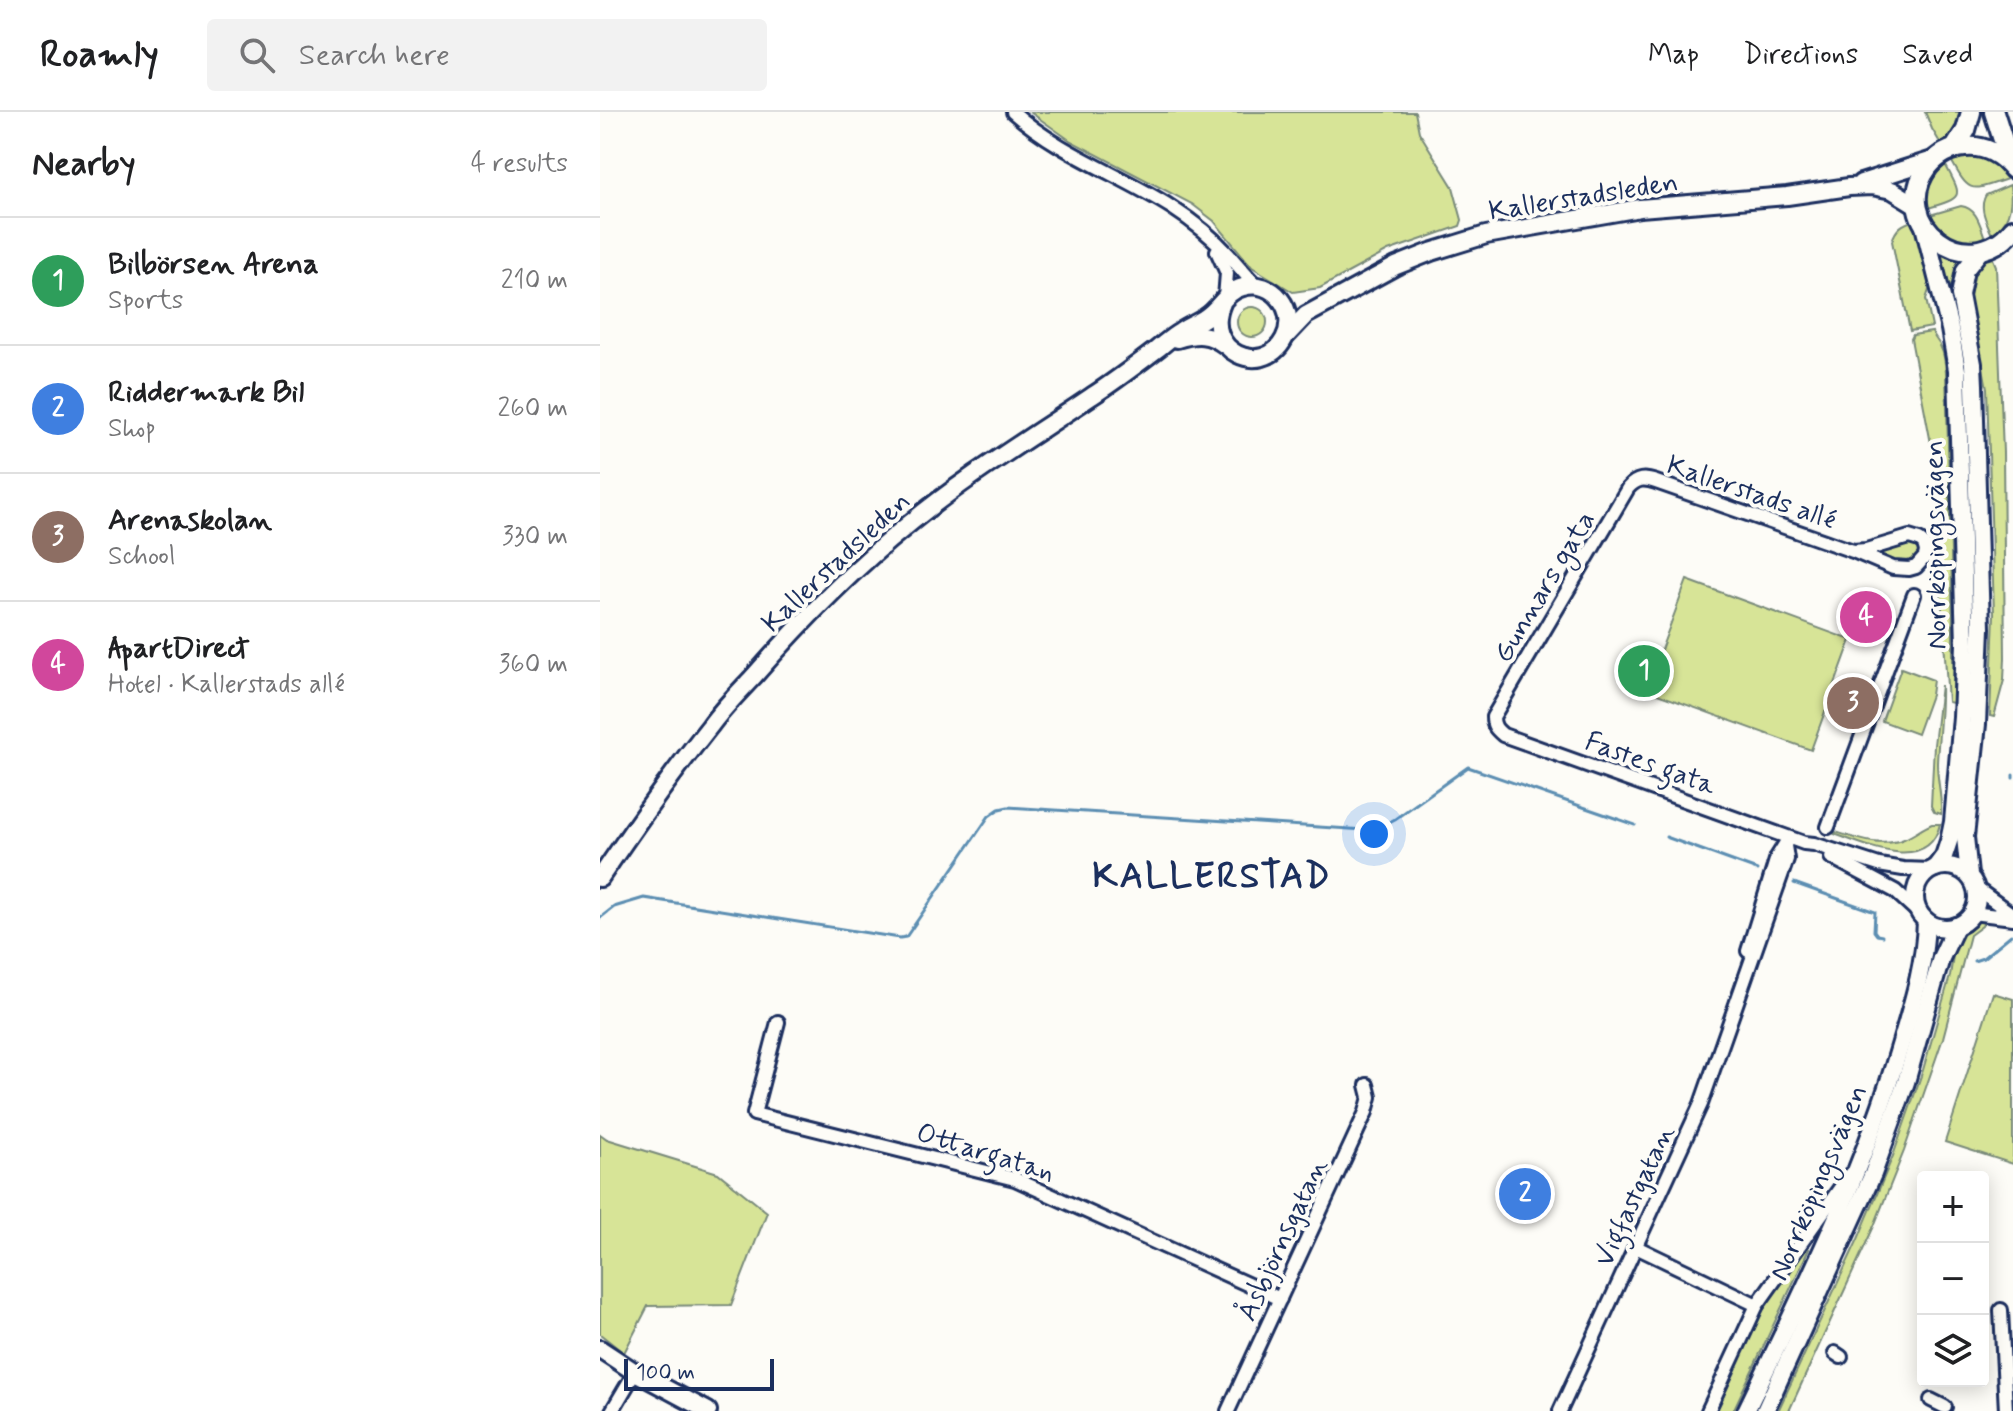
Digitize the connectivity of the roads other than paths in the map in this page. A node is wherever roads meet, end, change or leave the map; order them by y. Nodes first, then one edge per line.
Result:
1 (1013, 112) edge
2 (1971, 112) edge
3 (1994, 112) edge
4 (1954, 149) junction
5 (1936, 159) junction
6 (2013, 168) edge
7 (1849, 187) junction
8 (1920, 214) junction
9 (2013, 229) edge
10 (1210, 238) junction
11 (1997, 245) edge
12 (1257, 286) junction
13 (1280, 297) junction
14 (1337, 298) junction
15 (1223, 300) junction
16 (1286, 336) junction
17 (1165, 344) junction
18 (1225, 345) junction
19 (1635, 481) joint
20 (1853, 551) junction
21 (1914, 595) dead end
22 (1493, 717) joint
23 (1828, 827) dead end
24 (1786, 842) junction
25 (1804, 843) junction
26 (1933, 869) junction
27 (600, 878) edge
28 (1972, 882) junction
29 (1920, 911) junction
30 (1972, 913) junction
31 (2013, 917) edge
32 (1956, 926) junction
33 (778, 1022) dead end
34 (1367, 1085) dead end
35 (1861, 1159) junction
36 (1636, 1247) junction
37 (1280, 1299) junction
38 (1757, 1305) junction
39 (2001, 1310) dead end
40 (600, 1349) edge
41 (2008, 1361) edge
42 (635, 1372) junction
43 (1931, 1400) dead end
44 (1945, 1407) dead end
45 (612, 1411) edge
46 (708, 1411) edge
47 (1228, 1411) edge
48 (1560, 1411) edge
49 (1708, 1411) edge
50 (1746, 1411) edge
51 (1765, 1411) edge
52 (2006, 1411) edge

1 - 10 street
2 - 4 main road
3 - 6 main road
4 - 5 main road
4 - 6 main road
5 - 7 main road, Kallerstadsleden
5 - 8 main road
7 - 8 main road, Kallerstadsleden
7 - 14 main road, Kallerstadsleden
8 - 11 main road
8 - 26 main road, Norrköpingsvägen
9 - 11 main road
10 - 12 street
10 - 15 street
11 - 28 main road, Norrköpingsvägen
12 - 13 main road
12 - 15 main road
13 - 14 main road, Kallerstadsleden
13 - 16 main road
14 - 16 main road, Kallerstadsleden
15 - 17 main road, Kallerstadsleden
15 - 18 main road
16 - 18 main road
17 - 18 main road, Kallerstadsleden
17 - 27 main road, Kallerstadsleden
19 - 20 street, Kallerstads allé
19 - 22 street, Gunnars gata
20 - 20 street, Kallerstads allé
21 - 23 street
22 - 24 street, Fastes gata
24 - 25 street, Fastes gata
24 - 36 street, Vigfastgatan
25 - 26 street, Fastes gata
25 - 29 street, Fastes gata
26 - 28 main road
26 - 29 main road
28 - 30 main road
28 - 31 street
29 - 32 main road
29 - 35 main road, Norrköpingsvägen
30 - 31 street
30 - 32 main road
32 - 51 main road, Norrköpingsvägen
33 - 37 street, Ottargatan
34 - 37 street, Åsbjörnsgatan
35 - 38 street
35 - 50 main road, Norrköpingsvägen
36 - 38 street
36 - 48 street, Vigfastgatan
37 - 47 street, Åsbjörnsgatan
38 - 49 street
39 - 41 street
40 - 42 main road
41 - 52 street
42 - 45 street
42 - 46 main road
43 - 44 street

